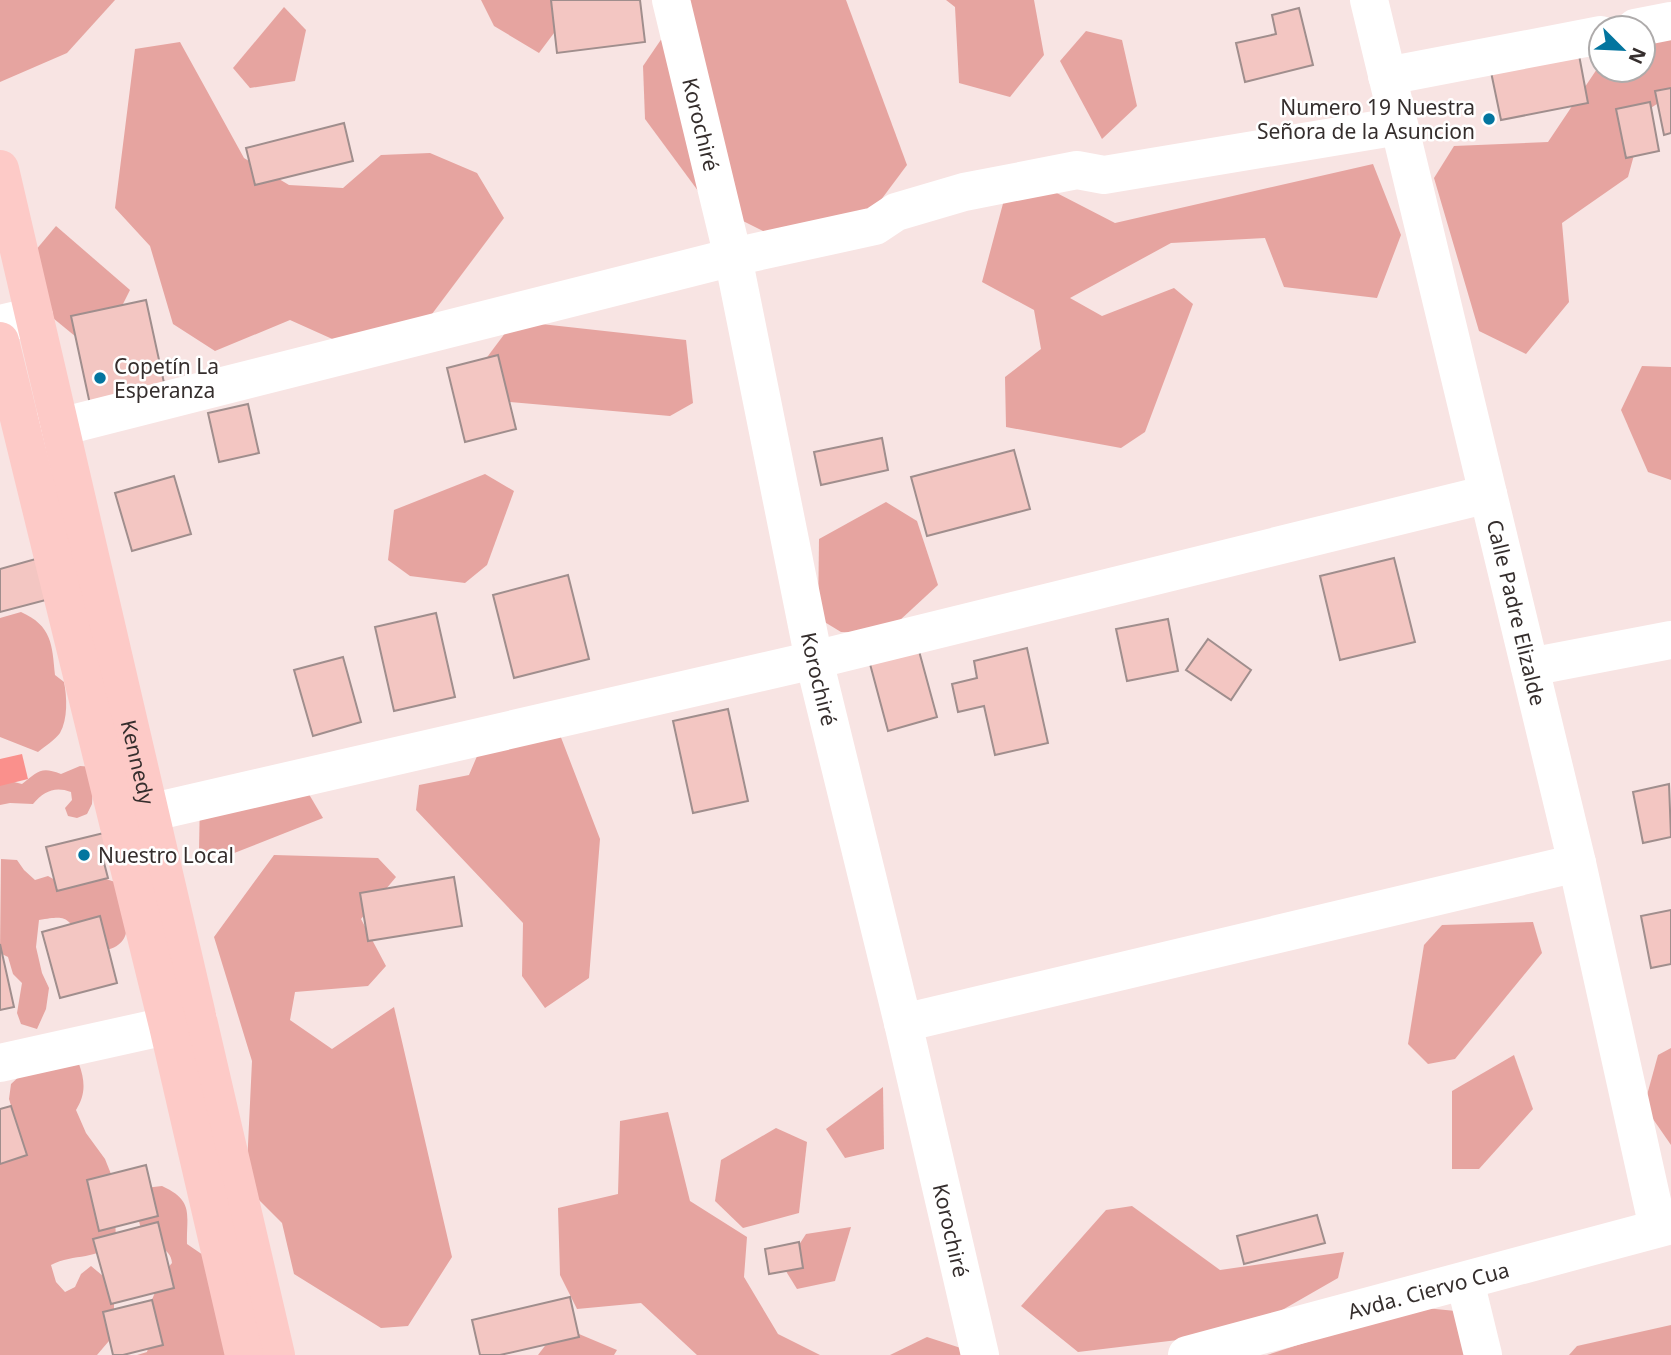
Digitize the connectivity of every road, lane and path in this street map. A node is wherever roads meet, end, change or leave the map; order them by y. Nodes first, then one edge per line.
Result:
1 (671, 0) edge
2 (1369, 0) edge
3 (1587, 37) edge
4 (1387, 76) junction
5 (1399, 126) junction
6 (0, 169) edge
7 (733, 257) junction
8 (17, 320) edge
9 (0, 341) edge
10 (60, 427) junction
11 (23, 433) junction
12 (1488, 494) junction
13 (1671, 640) edge
14 (814, 660) junction
15 (1530, 667) junction
16 (134, 817) junction
17 (1577, 863) junction
18 (183, 1023) junction
19 (903, 1023) junction
20 (0, 1063) edge
21 (1664, 1226) edge
22 (1465, 1281) junction
23 (244, 1355) edge
24 (276, 1355) edge
25 (980, 1355) edge
26 (1187, 1355) edge
27 (1483, 1355) edge

1 - 7 street, Korochiré
2 - 4 street, Calle Padre Elizalde
3 - 4 street
4 - 5 street, Calle Padre Elizalde
5 - 7 street
5 - 12 street, Calle Padre Elizalde
6 - 8 main road, Kennedy
7 - 10 street
7 - 14 street, Korochiré
8 - 10 main road, Kennedy
9 - 11 main road, Kennedy
10 - 11 street
10 - 16 main road, Kennedy
11 - 16 main road, Kennedy
12 - 14 street
12 - 15 street, Calle Padre Elizalde
13 - 15 street
14 - 16 street
14 - 19 street, Korochiré
15 - 17 street, Calle Padre Elizalde
16 - 18 main road, Kennedy
17 - 19 street
17 - 21 street, Calle Padre Elizalde
18 - 20 street
18 - 23 main road, Kennedy
18 - 24 main road, Kennedy
19 - 25 street, Korochiré
21 - 22 street, Avda. Ciervo Cua
22 - 26 street, Avda. Ciervo Cua
22 - 27 street

